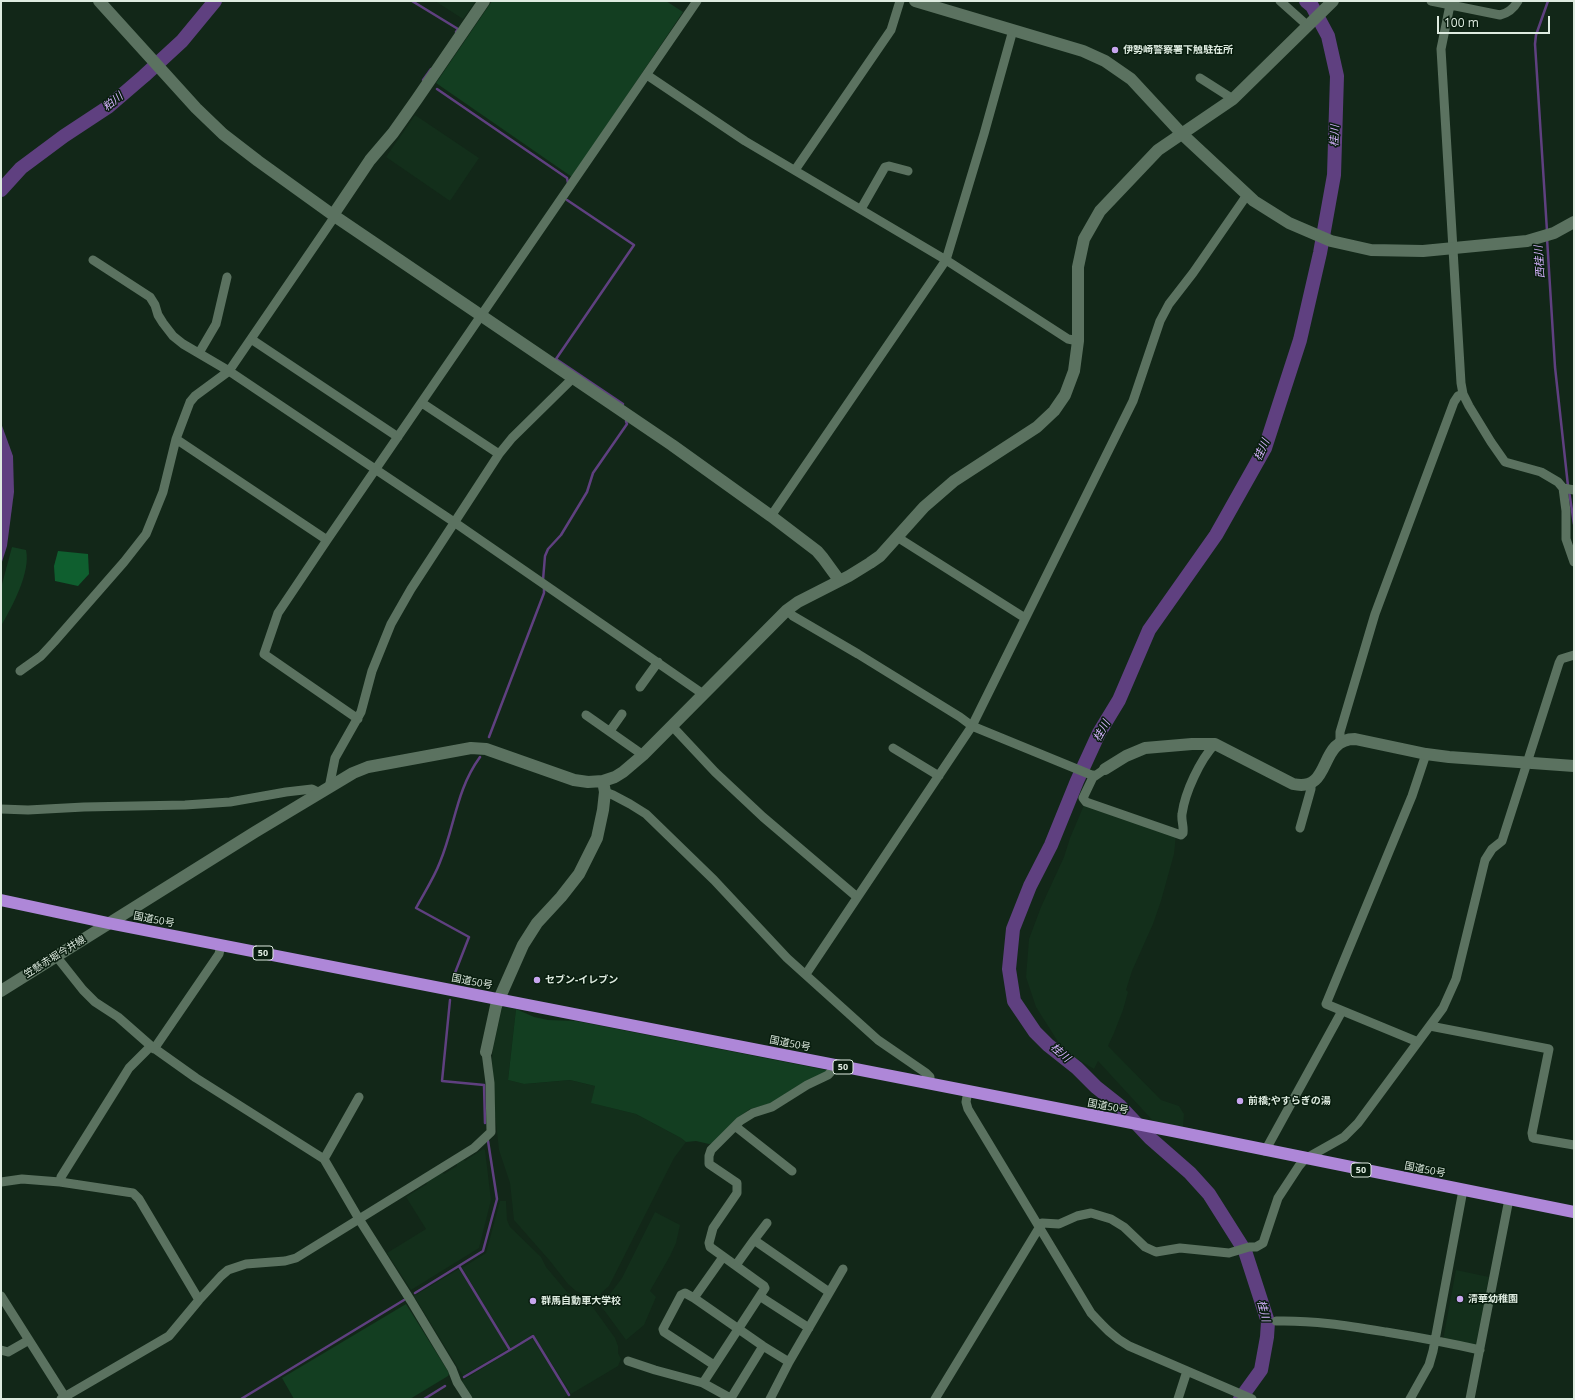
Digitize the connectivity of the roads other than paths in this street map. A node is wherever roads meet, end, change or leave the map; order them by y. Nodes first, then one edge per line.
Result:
1 (99, 1) edge
2 (484, 1) edge
3 (697, 1) edge
4 (900, 1) edge
5 (915, 1) edge
6 (1280, 1) edge
7 (1431, 1) edge
8 (1518, 1) edge
9 (1450, 5) junction
10 (1329, 6) edge
11 (1309, 25) junction
12 (1013, 30) junction
13 (647, 75) junction
14 (1200, 78) dead end
15 (1233, 99) junction
16 (1182, 134) junction
17 (795, 170) junction
18 (908, 172) dead end
19 (1247, 195) junction
20 (861, 209) junction
21 (334, 215) junction
22 (1574, 222) edge
23 (1454, 248) junction
24 (93, 260) dead end
25 (946, 260) junction
26 (226, 277) dead end
27 (481, 315) junction
28 (251, 339) junction
29 (1078, 341) junction
30 (199, 353) junction
31 (229, 371) junction
32 (573, 378) junction
33 (1464, 394) junction
34 (422, 403) junction
35 (398, 436) junction
36 (176, 439) junction
37 (499, 454) junction
38 (376, 470) junction
39 (1569, 489) edge
40 (771, 516) junction
41 (454, 522) junction
42 (897, 537) junction
43 (327, 540) junction
44 (1574, 562) edge
45 (840, 580) junction
46 (787, 610) junction
47 (1025, 618) junction
48 (1574, 655) edge
49 (658, 662) junction
50 (20, 671) dead end
51 (640, 687) dead end
52 (703, 694) junction
53 (622, 714) dead end
54 (586, 715) dead end
55 (358, 718) junction
56 (672, 726) junction
57 (972, 726) junction
58 (610, 731) junction
59 (1340, 742) junction
60 (1215, 744) junction
61 (893, 748) dead end
62 (1426, 754) junction
63 (643, 755) junction
64 (1527, 763) junction
65 (1574, 766) edge
66 (1105, 769) joint
67 (1091, 775) junction
68 (939, 776) junction
69 (1311, 783) junction
70 (604, 786) junction
71 (324, 791) junction
72 (1, 809) edge
73 (1300, 828) dead end
74 (857, 897) junction
75 (1, 900) edge
76 (108, 923) junction
77 (221, 945) junction
78 (56, 956) junction
79 (806, 974) junction
80 (1, 991) edge
81 (500, 999) junction
82 (1342, 1011) junction
83 (1430, 1026) junction
84 (1418, 1042) junction
85 (152, 1048) junction
86 (486, 1052) joint
87 (837, 1066) junction
88 (930, 1084) junction
89 (968, 1091) junction
90 (359, 1097) dead end
91 (735, 1126) junction
92 (1574, 1146) edge
93 (1265, 1151) junction
94 (324, 1159) junction
95 (1305, 1159) junction
96 (792, 1171) dead end
97 (1, 1182) edge
98 (60, 1182) junction
99 (1462, 1190) junction
100 (1510, 1199) junction
101 (1574, 1212) edge
102 (359, 1219) junction
103 (767, 1223) dead end
104 (1039, 1226) junction
105 (754, 1240) junction
106 (723, 1257) junction
107 (736, 1265) junction
108 (843, 1269) dead end
109 (829, 1292) junction
110 (1, 1296) edge
111 (761, 1296) junction
112 (694, 1298) junction
113 (199, 1300) junction
114 (1276, 1321) dead end
115 (809, 1328) junction
116 (738, 1329) junction
117 (29, 1340) junction
118 (1435, 1340) junction
119 (763, 1346) junction
120 (1, 1350) edge
121 (1480, 1350) junction
122 (628, 1361) dead end
123 (789, 1362) junction
124 (714, 1364) junction
125 (1187, 1371) junction
126 (703, 1382) junction
127 (63, 1398) edge
128 (468, 1399) edge
129 (731, 1399) edge
130 (770, 1399) edge
131 (935, 1399) edge
132 (1178, 1399) edge
133 (1252, 1399) edge
134 (1410, 1399) edge
135 (1470, 1399) edge

1 - 21 street
2 - 21 street
3 - 13 street
4 - 17 street
5 - 12 street
6 - 11 street
7 - 9 street
8 - 9 street
9 - 23 street
10 - 11 street
11 - 15 street
12 - 16 street
12 - 25 street
13 - 17 street
13 - 27 street
14 - 15 street
15 - 16 street
16 - 19 street
16 - 29 street
17 - 20 street
18 - 20 street
19 - 23 street
19 - 47 street
20 - 25 street
21 - 27 street
21 - 28 street
22 - 23 street
23 - 33 street
24 - 30 street
25 - 29 street
25 - 40 street
26 - 30 street
27 - 32 street
27 - 34 street
28 - 31 street
28 - 35 street
29 - 42 street
30 - 31 street
31 - 36 street
31 - 38 street
32 - 37 street
32 - 40 street
33 - 39 street
33 - 59 street
34 - 35 street
34 - 37 street
35 - 38 street
36 - 43 street
36 - 50 street
37 - 41 street
38 - 41 street
38 - 43 street
39 - 44 street
40 - 45 street
41 - 49 street
41 - 55 street
42 - 45 street
42 - 47 street
43 - 55 street
45 - 46 street
46 - 52 street
46 - 57 street
47 - 57 street
48 - 64 street
49 - 51 street
49 - 52 street
52 - 56 street
53 - 58 street
54 - 58 street
55 - 71 street
56 - 63 street
56 - 74 street
57 - 67 street
57 - 68 street
58 - 63 street
59 - 62 street
59 - 69 street
60 - 66 street
60 - 67 street
60 - 69 street
61 - 68 street
62 - 64 street
62 - 82 street
63 - 70 street
64 - 65 street
64 - 83 street
66 - 67 street
68 - 74 street
69 - 73 street
70 - 71 street, 笠懸赤堀今井線
70 - 79 street
70 - 81 street
71 - 72 street
71 - 76 street, 笠懸赤堀今井線
74 - 79 street
75 - 76 highway, 国道50号 / 50
76 - 77 highway, 国道50号 / 50
76 - 78 street, 笠懸赤堀今井線
77 - 81 highway, 国道50号 / 50
77 - 85 street
78 - 80 street, 笠懸赤堀今井線
78 - 85 street
79 - 88 street
81 - 86 street
81 - 87 highway, 国道50号 / 50
82 - 84 street
82 - 93 street
83 - 84 street
83 - 92 street
84 - 95 street
85 - 94 street
85 - 98 street
86 - 102 street
87 - 88 highway, 国道50号 / 50
87 - 91 street
88 - 89 highway, 国道50号 / 50
89 - 93 highway, 国道50号 / 50
89 - 104 street
90 - 94 street
91 - 96 street
91 - 106 street
93 - 95 highway, 国道50号 / 50
94 - 102 street
95 - 99 highway, 国道50号 / 50
95 - 104 street
97 - 98 street
98 - 113 street
99 - 100 highway, 国道50号 / 50
99 - 118 street
100 - 101 highway, 国道50号 / 50
100 - 121 street
102 - 113 street
102 - 128 street
103 - 105 street
104 - 125 street
104 - 131 street
105 - 107 street
105 - 109 street
106 - 107 street
106 - 112 street
107 - 111 street
108 - 109 street
109 - 115 street
110 - 117 street
111 - 115 street
111 - 116 street
112 - 116 street
112 - 124 street
113 - 127 street
114 - 118 street
115 - 123 street
116 - 119 street
116 - 124 street
117 - 120 street
117 - 127 street
118 - 121 street
118 - 134 street
119 - 123 street
119 - 129 street
121 - 135 street
122 - 126 street
123 - 130 street
124 - 126 street
125 - 132 street
125 - 133 street
126 - 129 street

